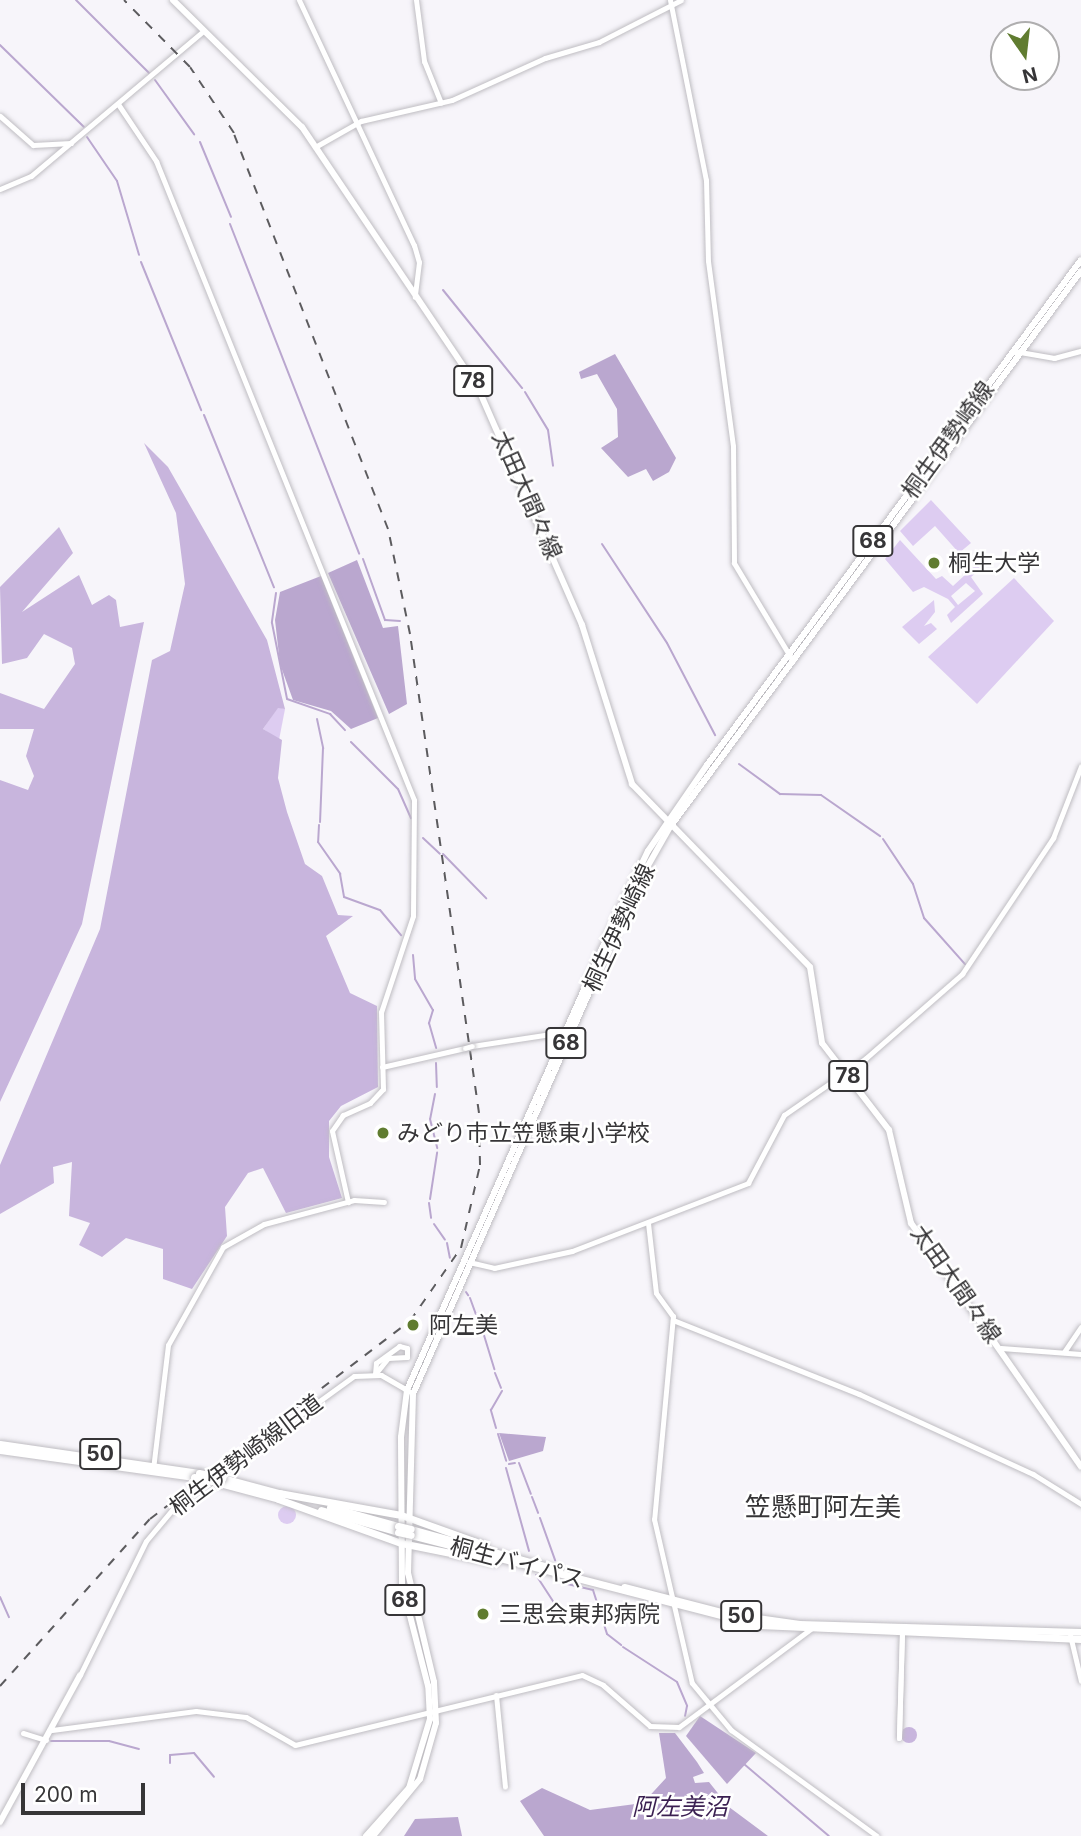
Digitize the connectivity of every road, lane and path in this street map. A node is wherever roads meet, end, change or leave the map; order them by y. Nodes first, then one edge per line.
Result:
1 (173, 0) edge
2 (299, 0) edge
3 (416, 0) edge
4 (681, 0) edge
5 (670, 3) edge
6 (203, 31) junction
7 (441, 103) junction
8 (118, 104) junction
9 (0, 116) edge
10 (358, 122) junction
11 (71, 143) junction
12 (315, 147) junction
13 (0, 189) edge
14 (1081, 260) edge
15 (1081, 271) edge
16 (415, 297) junction
17 (1018, 351) junction
18 (1081, 351) edge
19 (791, 658) junction
20 (1081, 766) edge
21 (669, 825) junction
22 (564, 1032) junction
23 (382, 1067) junction
24 (845, 1073) junction
25 (348, 1202) junction
26 (384, 1202) dead end
27 (648, 1223) junction
28 (466, 1261) junction
29 (673, 1320) junction
30 (1081, 1327) edge
31 (1001, 1348) junction
32 (1064, 1352) junction
33 (1081, 1354) edge
34 (375, 1374) junction
35 (410, 1392) junction
36 (0, 1444) edge
37 (0, 1450) edge
38 (154, 1466) junction
39 (1081, 1467) edge
40 (279, 1496) junction
41 (1081, 1504) edge
42 (404, 1516) junction
43 (411, 1532) junction
44 (404, 1544) junction
45 (533, 1569) junction
46 (562, 1571) junction
47 (672, 1603) junction
48 (813, 1628) junction
49 (902, 1631) junction
50 (1081, 1632) edge
51 (1070, 1635) junction
52 (1081, 1639) edge
53 (80, 1675) joint
54 (1081, 1681) edge
55 (496, 1695) junction
56 (705, 1702) junction
57 (433, 1710) junction
58 (52, 1730) junction
59 (23, 1733) dead end
60 (47, 1740) junction
61 (898, 1748) dead end
62 (505, 1787) dead end
63 (0, 1822) edge
64 (366, 1836) edge
65 (373, 1836) edge
66 (877, 1836) edge

1 - 6 main road, 太田大間々線 / 78
2 - 10 street
3 - 7 street
4 - 5 street
5 - 7 street
5 - 19 street
6 - 8 street
6 - 12 main road, 太田大間々線 / 78
7 - 10 street
8 - 11 street
8 - 23 street
9 - 11 street
10 - 12 street
10 - 16 street
11 - 13 street
12 - 16 main road, 太田大間々線 / 78
14 - 17 main road, 桐生伊勢崎線 / 68
15 - 17 main road, 桐生伊勢崎線 / 68
16 - 21 main road, 太田大間々線 / 78
17 - 18 street
17 - 19 main road, 桐生伊勢崎線 / 68
19 - 21 main road, 桐生伊勢崎線 / 68
20 - 24 street
21 - 22 main road, 桐生伊勢崎線 / 68
21 - 24 main road, 太田大間々線 / 78
21 - 28 main road, 桐生伊勢崎線 / 68
22 - 23 street, bridge
22 - 28 main road, 桐生伊勢崎線 / 68
23 - 25 street
24 - 27 street
24 - 31 main road, 太田大間々線 / 78
25 - 26 street
25 - 38 street
27 - 28 street
27 - 29 street
28 - 35 main road, 68
29 - 41 street
29 - 47 street
30 - 32 street
31 - 32 street
31 - 39 main road, 太田大間々線 / 78
32 - 33 street
34 - 34 street, 桐生伊勢崎線旧道
34 - 35 street
34 - 53 street, 桐生伊勢崎線旧道
35 - 42 main road, 68
36 - 38 highway, 桐生バイパス / 50
37 - 38 highway, 桐生バイパス / 50
38 - 40 highway, 桐生バイパス / 50, bridge
40 - 42 highway, 50
40 - 43 highway, 桐生バイパス / 50, bridge
40 - 44 highway, 50
42 - 44 main road, 68
42 - 46 highway, 50
43 - 45 highway, 桐生バイパス / 50
43 - 46 highway, 桐生バイパス / 50
44 - 45 highway, 50
44 - 57 main road, 68
45 - 47 highway, 桐生バイパス / 50
46 - 47 highway, 桐生バイパス / 50
47 - 48 highway, 桐生バイパス / 50
47 - 56 street
48 - 49 highway, 桐生バイパス / 50
48 - 56 street
49 - 51 highway, 桐生バイパス / 50
49 - 61 street
50 - 51 highway, 桐生バイパス / 50
51 - 52 highway, 桐生バイパス / 50
51 - 54 street
53 - 58 main road
55 - 56 street
55 - 57 street
55 - 62 street
56 - 66 street
57 - 58 street
57 - 64 main road, 68
57 - 65 main road, 68
58 - 60 main road
59 - 60 street
60 - 63 main road

